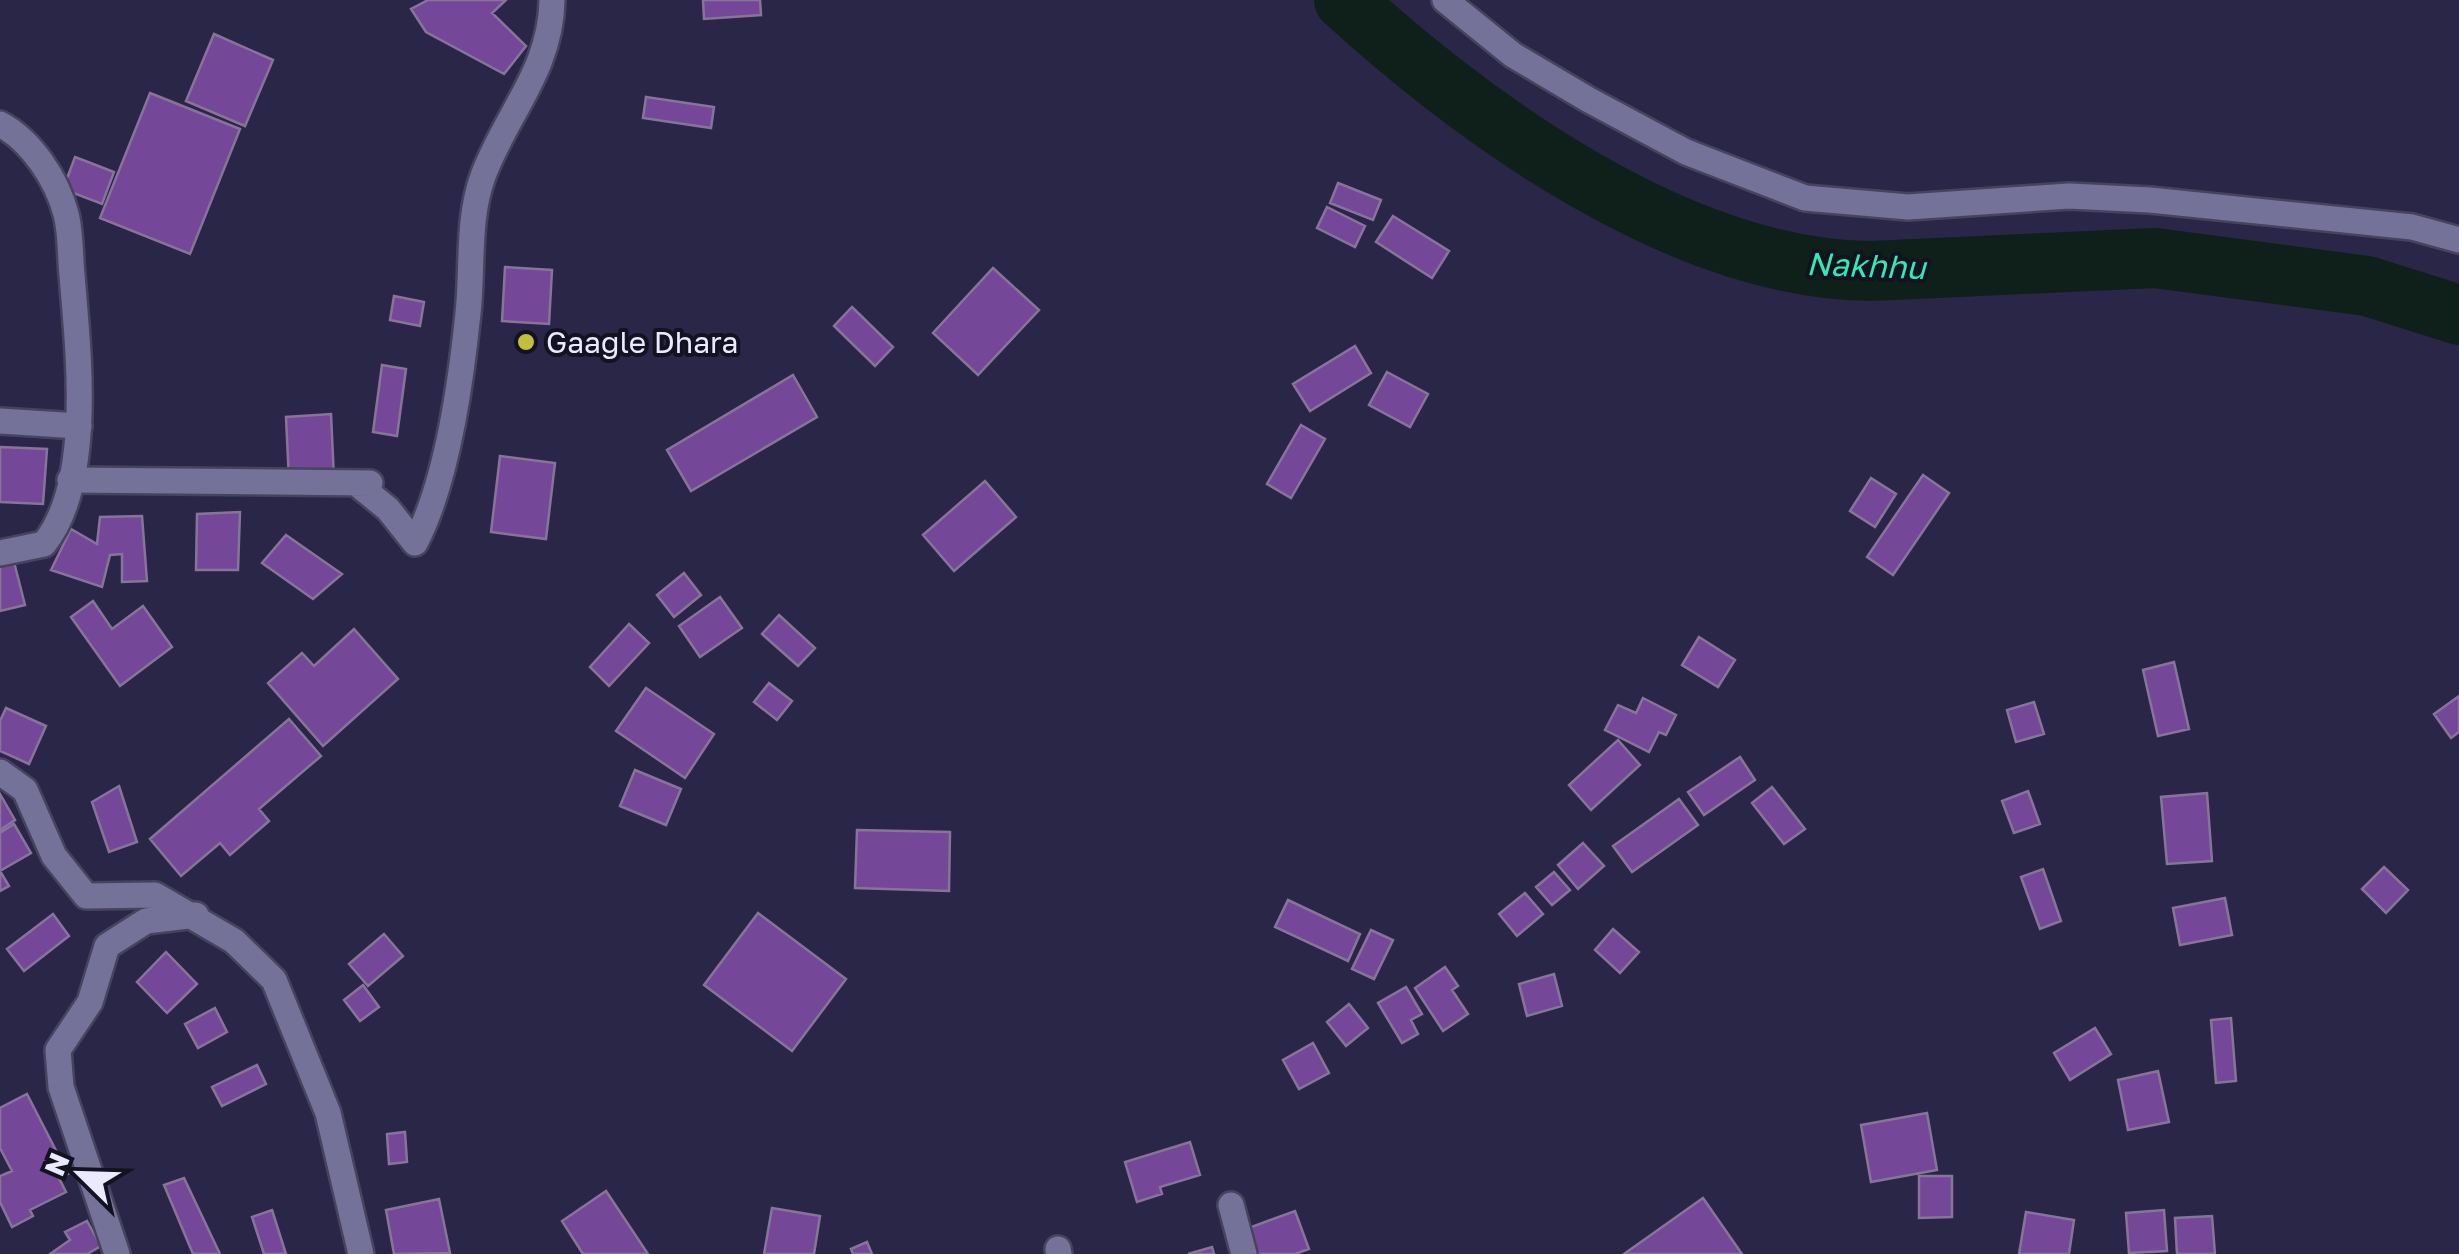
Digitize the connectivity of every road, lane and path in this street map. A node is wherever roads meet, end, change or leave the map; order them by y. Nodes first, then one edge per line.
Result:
1 (552, 0) edge
2 (1445, 0) edge
3 (0, 124) edge
4 (2459, 240) edge
5 (0, 420) edge
6 (79, 426) junction
7 (70, 480) junction
8 (0, 552) edge
9 (0, 772) edge
10 (196, 915) junction
11 (1230, 1204) dead end
12 (117, 1254) edge
13 (361, 1254) edge
14 (1244, 1254) edge

1 - 7 street
2 - 4 street
3 - 6 street
5 - 6 street
6 - 7 street
7 - 8 street
9 - 10 street
10 - 12 street
10 - 13 street
11 - 14 street

